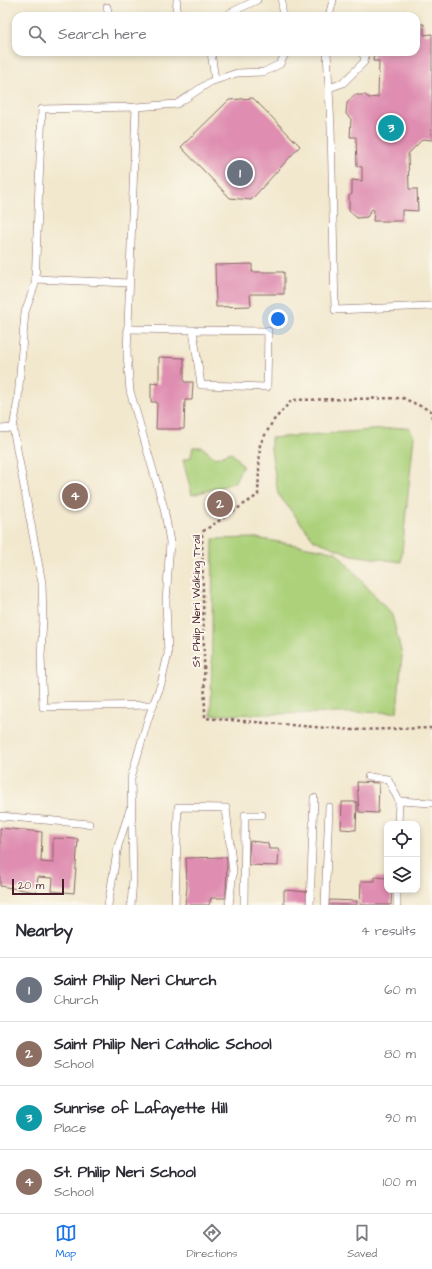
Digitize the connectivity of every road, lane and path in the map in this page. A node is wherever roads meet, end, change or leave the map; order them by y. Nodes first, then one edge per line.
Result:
1 (177, 0) edge
2 (257, 0) edge
3 (282, 0) edge
4 (333, 0) edge
5 (107, 7) dead end
6 (108, 12) edge
7 (176, 12) edge
8 (232, 12) edge
9 (282, 12) edge
10 (330, 12) edge
11 (212, 56) edge
12 (284, 56) edge
13 (327, 56) edge
14 (365, 56) edge
15 (215, 80) junction
16 (329, 88) junction
17 (136, 107) junction
18 (35, 279) junction
19 (129, 283) junction
20 (432, 306) edge
21 (127, 329) junction
22 (193, 330) junction
23 (432, 418) edge
24 (13, 428) junction
25 (0, 429) edge
26 (153, 705) junction
27 (432, 728) edge
28 (368, 777) dead end
29 (314, 798) dead end
30 (399, 801) junction
31 (132, 803) junction
32 (432, 803) edge
33 (329, 807) dead end
34 (262, 815) dead end
35 (0, 816) edge
36 (398, 821) edge
37 (89, 824) dead end
38 (397, 893) edge
39 (108, 905) edge
40 (131, 905) edge
41 (174, 905) edge
42 (229, 905) edge
43 (244, 905) edge
44 (310, 905) edge
45 (325, 905) edge
46 (397, 905) edge

1 - 7 lane
2 - 8 lane
3 - 9 lane
4 - 10 lane
5 - 6 lane
11 - 15 lane
12 - 15 lane
13 - 16 lane
14 - 16 lane
15 - 17 lane
16 - 20 lane
17 - 18 lane
17 - 19 lane
18 - 19 lane
18 - 24 lane
19 - 21 lane
21 - 22 lane
21 - 26 lane
22 - 22 lane
23 - 27 path, St Philip Neri Walking Trail
24 - 25 lane
24 - 26 lane
26 - 31 lane
28 - 30 lane
29 - 44 lane
30 - 32 lane
30 - 36 lane
31 - 39 lane
31 - 40 lane
33 - 45 lane
34 - 43 lane
35 - 37 lane
38 - 46 lane
41 - 42 lane

